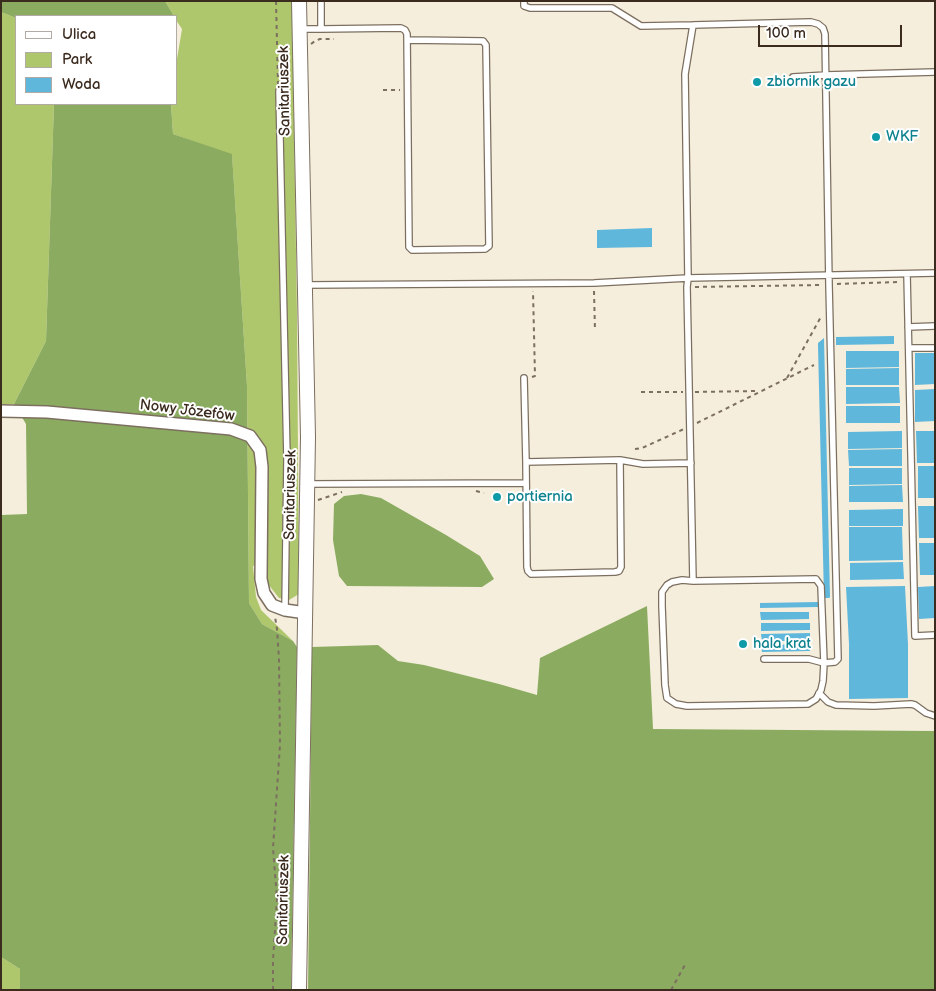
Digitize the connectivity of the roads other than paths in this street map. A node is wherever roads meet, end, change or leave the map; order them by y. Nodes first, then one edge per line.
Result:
1 (299, 1) edge
2 (321, 1) edge
3 (524, 1) edge
4 (693, 25) junction
5 (300, 29) junction
6 (321, 29) junction
7 (408, 40) junction
8 (935, 72) edge
9 (826, 75) junction
10 (793, 77) dead end
11 (279, 91) road end
12 (935, 273) edge
13 (907, 274) junction
14 (828, 276) junction
15 (688, 278) junction
16 (306, 285) junction
17 (935, 326) edge
18 (908, 327) junction
19 (909, 348) junction
20 (935, 348) edge
21 (524, 378) road end
22 (1, 411) edge
23 (620, 460) junction
24 (526, 462) junction
25 (691, 463) junction
26 (526, 483) junction
27 (308, 484) junction
28 (693, 581) junction
29 (285, 610) junction
30 (306, 613) junction
31 (935, 635) edge
32 (764, 659) dead end
33 (824, 663) junction
34 (819, 693) junction
35 (935, 716) edge
36 (299, 990) edge

1 - 5 street, Sanitariuszek
2 - 6 lane
3 - 4 lane
4 - 9 lane
4 - 15 lane
5 - 6 lane
5 - 16 street, Sanitariuszek
6 - 7 lane
7 - 7 lane
8 - 9 lane
9 - 10 lane
9 - 14 lane
11 - 29 lane
12 - 13 lane
13 - 14 lane
13 - 18 lane
14 - 15 lane
14 - 33 lane
15 - 16 lane
15 - 25 lane
16 - 27 street, Sanitariuszek
17 - 18 lane
18 - 19 lane
19 - 20 lane
19 - 31 lane
21 - 24 lane
22 - 29 street, Nowy Józefów
23 - 24 lane
23 - 25 lane
23 - 26 lane
24 - 26 lane
25 - 28 lane
26 - 27 lane
27 - 30 street, Sanitariuszek
28 - 33 lane
28 - 34 lane
29 - 30 street
30 - 36 street, Sanitariuszek
32 - 33 lane
33 - 34 lane
34 - 35 lane

